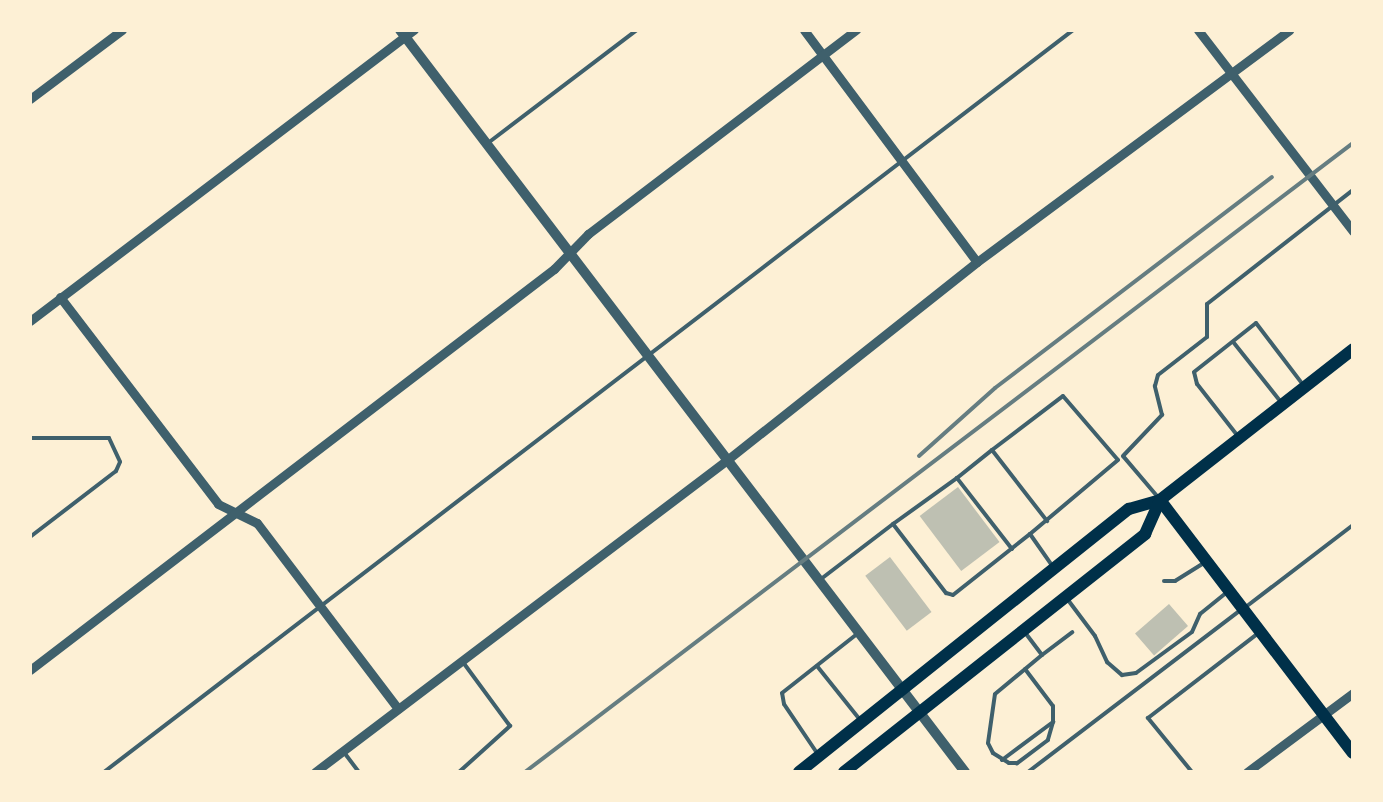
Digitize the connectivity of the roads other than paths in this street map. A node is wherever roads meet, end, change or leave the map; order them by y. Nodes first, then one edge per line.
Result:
1 (122, 30) edge
2 (637, 30) edge
3 (804, 30) edge
4 (856, 30) edge
5 (1073, 30) edge
6 (1198, 30) edge
7 (1289, 30) edge
8 (406, 32) edge
9 (822, 56) junction
10 (1232, 73) junction
11 (30, 99) edge
12 (488, 144) junction
13 (903, 164) junction
14 (1353, 190) edge
15 (1335, 208) junction
16 (1353, 231) edge
17 (571, 252) junction
18 (977, 262) junction
19 (60, 296) junction
20 (30, 321) edge
21 (1233, 342) junction
22 (1353, 349) edge
23 (648, 354) junction
24 (1304, 386) junction
25 (1281, 402) junction
26 (1238, 437) junction
27 (30, 438) edge
28 (992, 450) junction
29 (1120, 458) junction
30 (728, 460) junction
31 (957, 478) junction
32 (1160, 500) junction
33 (238, 512) junction
34 (1047, 521) junction
35 (893, 524) junction
36 (1353, 525) edge
37 (1030, 534) junction
38 (30, 538) edge
39 (1012, 548) junction
40 (1208, 561) junction
41 (1054, 568) junction
42 (821, 579) junction
43 (1164, 581) dead end
44 (1230, 589) junction
45 (1065, 596) junction
46 (320, 605) junction
47 (1244, 608) junction
48 (1023, 630) junction
49 (1261, 630) junction
50 (860, 631) junction
51 (1072, 632) dead end
52 (1042, 655) junction
53 (462, 660) junction
54 (817, 666) junction
55 (1025, 669) junction
56 (30, 670) edge
57 (904, 691) junction
58 (1353, 692) edge
59 (398, 710) junction
60 (920, 713) junction
61 (1324, 715) junction
62 (1053, 722) junction
63 (862, 723) junction
64 (343, 751) junction
65 (1353, 752) edge
66 (819, 757) junction
67 (1002, 760) junction
68 (104, 772) edge
69 (315, 772) edge
70 (359, 772) edge
71 (459, 772) edge
72 (799, 772) edge
73 (844, 772) edge
74 (965, 772) edge
75 (1028, 772) edge
76 (1192, 772) edge
77 (1247, 772) edge

1 - 11 street
2 - 12 lane
3 - 9 street
4 - 9 street
5 - 13 lane
6 - 10 street
7 - 10 street
8 - 12 street
8 - 19 street
9 - 13 street
9 - 17 street
10 - 15 street
10 - 18 street
12 - 17 street
13 - 18 street
13 - 23 lane
14 - 15 lane
15 - 16 street
15 - 29 lane
17 - 23 street
17 - 33 street
18 - 30 street
19 - 20 street
19 - 33 street
21 - 24 lane
21 - 25 lane
21 - 26 lane
22 - 24 main road
23 - 30 street
23 - 46 lane
24 - 25 main road
25 - 26 main road
26 - 32 main road
27 - 38 lane
28 - 29 lane
28 - 31 lane
28 - 34 lane
29 - 32 lane
29 - 34 lane
30 - 42 street
30 - 53 street
31 - 35 lane
31 - 39 lane
32 - 40 main road
32 - 41 main road
32 - 45 main road
33 - 46 street
33 - 56 street
34 - 37 lane
35 - 39 lane
35 - 42 lane
36 - 47 lane
37 - 39 lane
37 - 41 lane
40 - 43 lane
40 - 44 main road
41 - 57 main road
42 - 50 street
44 - 45 lane
44 - 47 main road
45 - 48 main road
46 - 59 street
46 - 68 lane
47 - 49 main road
47 - 75 lane
48 - 52 lane
48 - 60 main road
49 - 61 main road
49 - 76 lane
50 - 54 lane
50 - 57 street
51 - 52 lane
52 - 55 lane
53 - 59 street
53 - 71 lane
54 - 63 lane
54 - 66 lane
55 - 62 lane
55 - 67 lane
57 - 60 street
57 - 63 main road
58 - 61 street
59 - 64 street
60 - 73 main road
60 - 74 street
61 - 65 main road
61 - 77 street
62 - 67 lane
62 - 67 lane
63 - 66 main road
64 - 69 street
64 - 70 lane
66 - 72 main road

